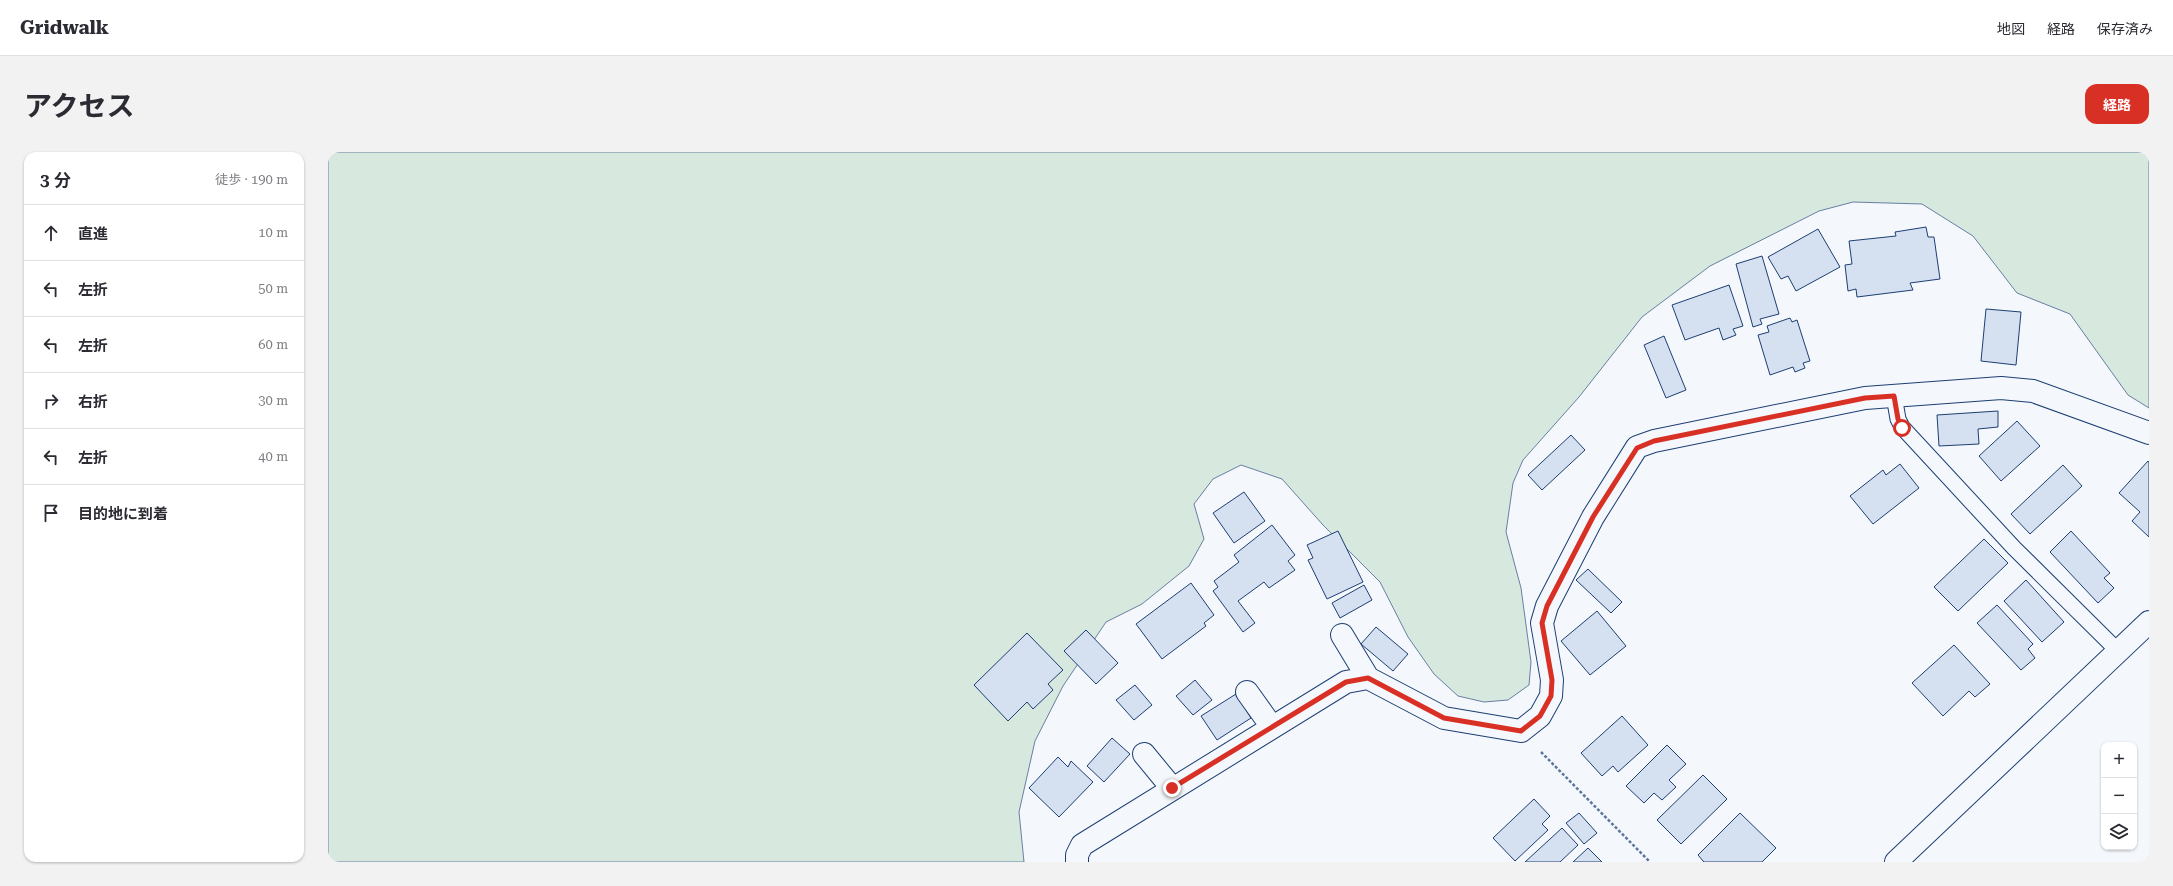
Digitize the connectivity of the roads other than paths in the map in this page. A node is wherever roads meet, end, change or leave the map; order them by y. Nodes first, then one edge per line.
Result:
1 (1894, 396) junction
2 (2149, 433) edge
3 (2149, 622) edge
4 (1342, 635) dead end
5 (2118, 652) junction
6 (1368, 678) junction
7 (1247, 692) dead end
8 (1272, 727) junction
9 (1144, 754) dead end
10 (1172, 788) junction
11 (1076, 862) edge
12 (1896, 862) edge

1 - 2 street
1 - 5 lane
1 - 6 street
3 - 5 street
4 - 6 street
5 - 12 street
6 - 8 street
7 - 8 street
8 - 10 street
9 - 10 street
10 - 11 street

